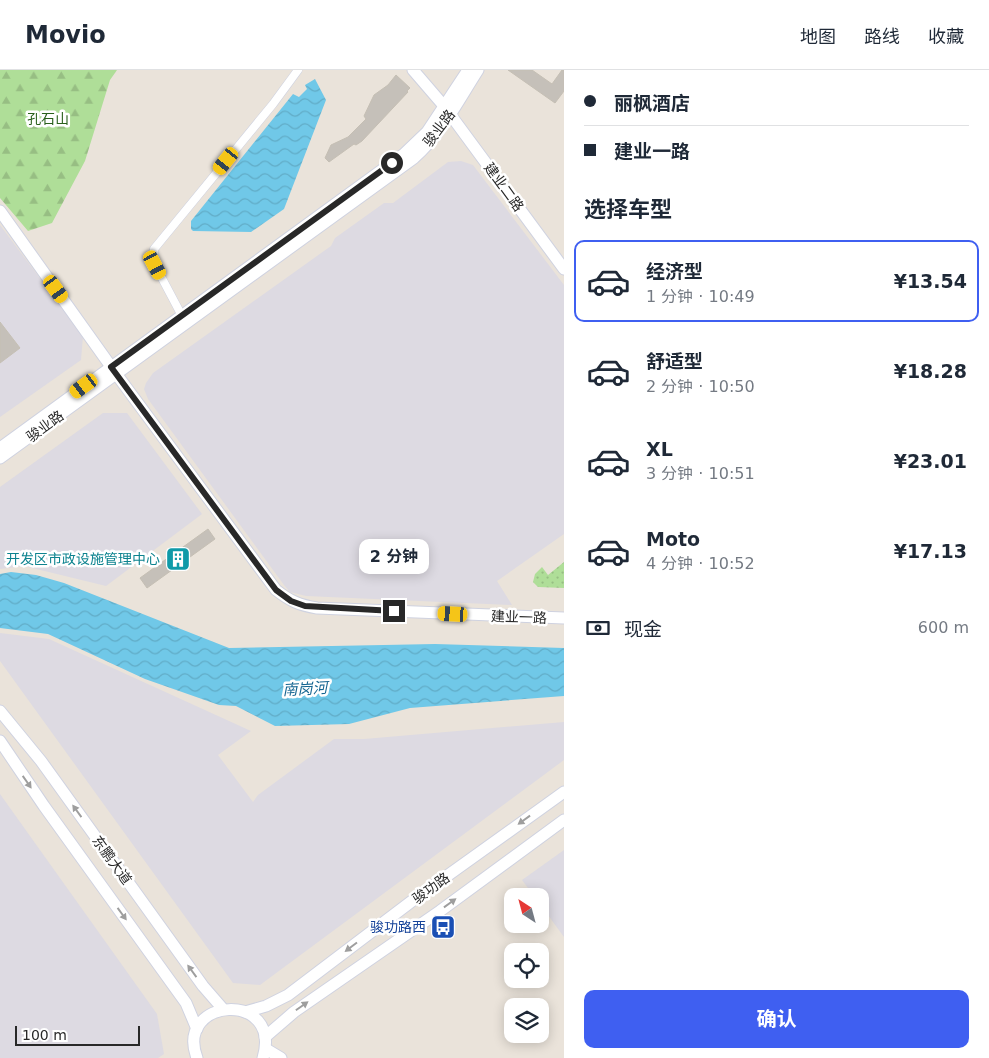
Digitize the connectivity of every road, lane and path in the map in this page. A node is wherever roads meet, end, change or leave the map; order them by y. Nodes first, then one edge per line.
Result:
1 (298, 70) edge
2 (404, 70) edge
3 (468, 70) edge
4 (478, 70) edge
5 (415, 72) edge
6 (447, 110) junction
7 (0, 211) edge
8 (564, 269) edge
9 (182, 316) junction
10 (114, 371) junction
11 (0, 448) edge
12 (0, 458) edge
13 (564, 618) edge
14 (0, 711) edge
15 (0, 741) edge
16 (564, 792) edge
17 (564, 820) edge
18 (223, 1009) junction
19 (245, 1012) junction
20 (197, 1029) junction
21 (265, 1048) edge
22 (193, 1056) edge
23 (281, 1058) edge

1 - 9 street
2 - 5 street
3 - 6 street, 骏业路
4 - 6 street, 骏业路
5 - 6 street, 建业二路
6 - 8 street, 建业二路
6 - 9 street, 骏业路
6 - 10 street, 骏业路
7 - 10 street, 建业一路
9 - 10 street, 骏业路
10 - 11 street, 骏业路
10 - 12 street, 骏业路
10 - 13 street, 建业一路
18 -> 14 street, 东鹏大道
15 -> 20 street, 东鹏大道
16 -> 19 street, 骏功路
21 -> 17 street, 骏功路
18 - 19 street
18 - 20 street
19 - 21 street
20 - 22 street
21 - 23 street

